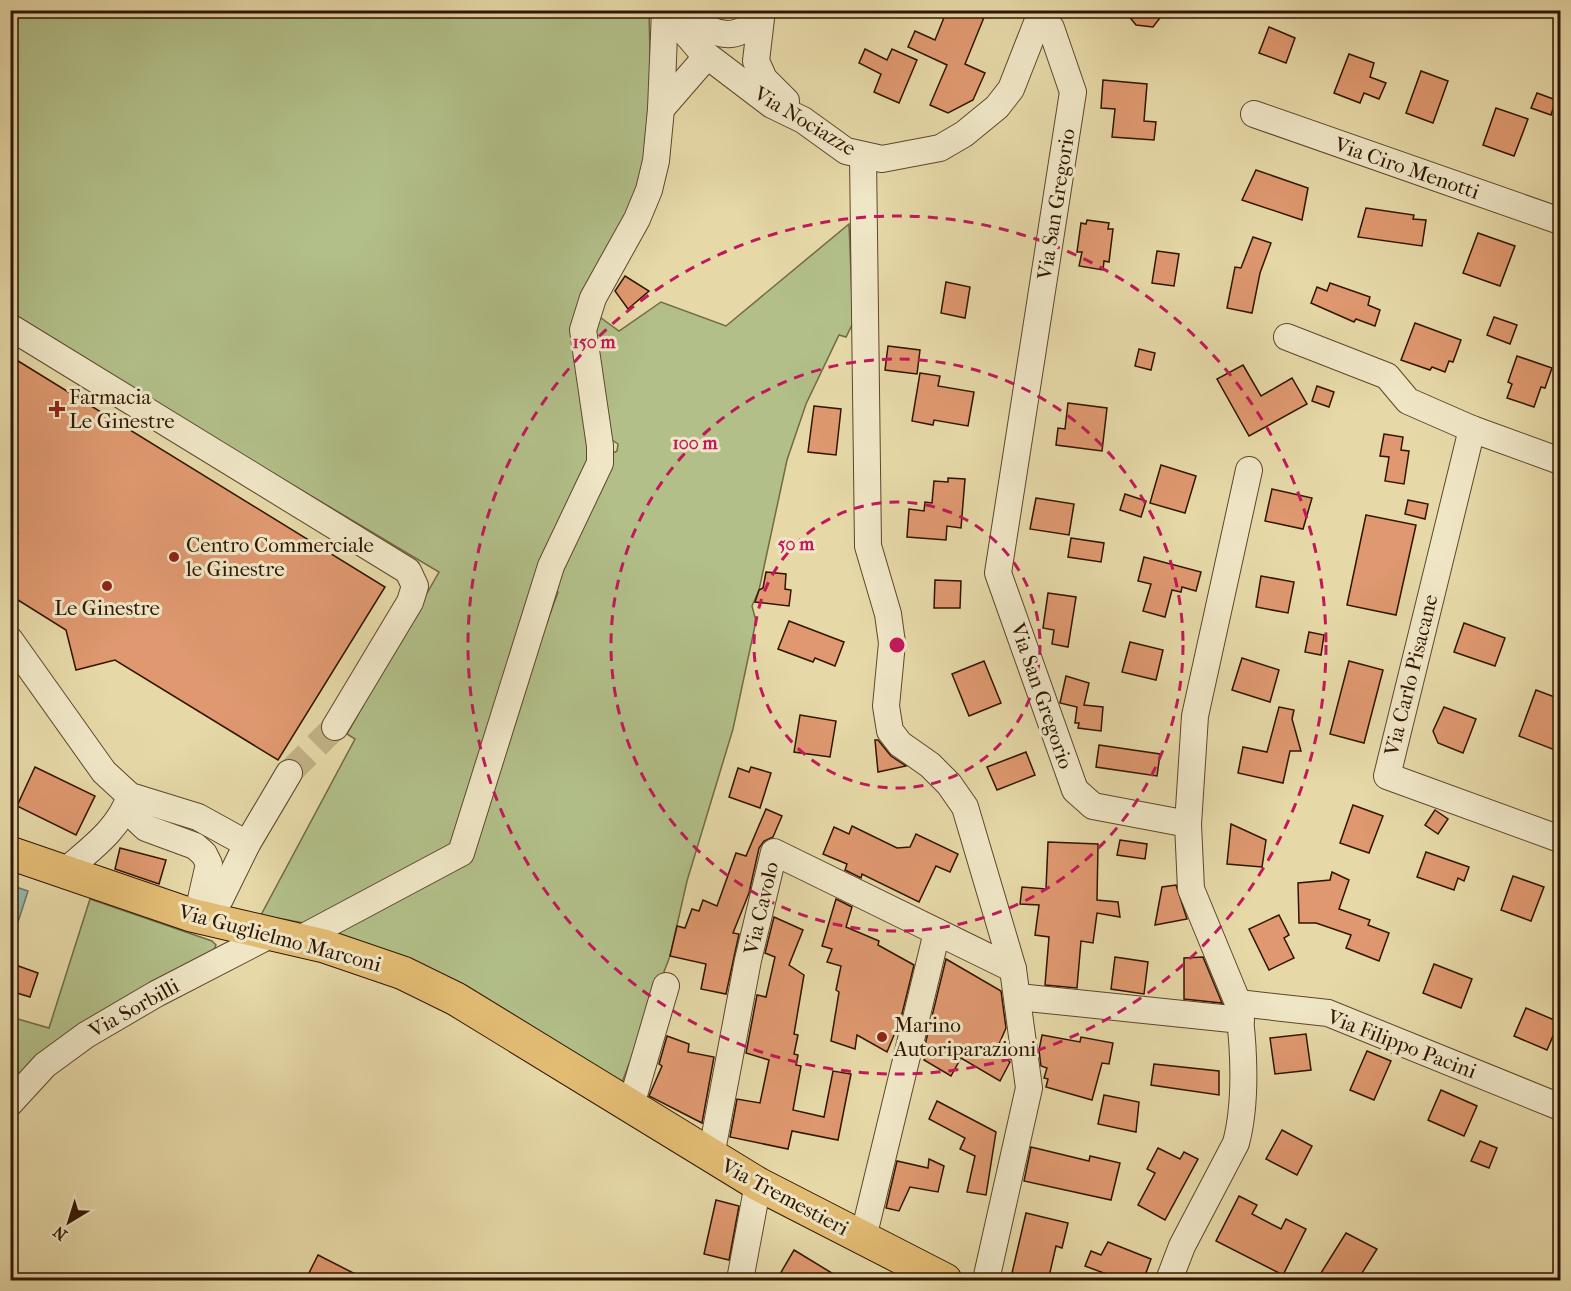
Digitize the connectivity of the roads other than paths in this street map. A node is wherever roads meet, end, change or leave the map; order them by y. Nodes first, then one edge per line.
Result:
1 (665, 10) edge
2 (686, 10) edge
3 (1041, 12) edge
4 (761, 13) edge
5 (707, 56) junction
6 (661, 110) junction
7 (1254, 114) dead end
8 (803, 120) junction
9 (863, 156) junction
10 (1560, 221) edge
11 (10, 327) edge
12 (1287, 337) dead end
13 (1472, 429) junction
14 (1560, 461) edge
15 (1249, 470) dead end
16 (10, 640) edge
17 (335, 727) tunnel mouth
18 (289, 772) tunnel mouth
19 (128, 802) junction
20 (1188, 824) junction
21 (1560, 839) edge
22 (247, 844) junction
23 (10, 853) edge
24 (63, 873) junction
25 (201, 918) junction
26 (937, 932) junction
27 (286, 937) junction
28 (1013, 969) junction
29 (666, 986) dead end
30 (1018, 997) junction
31 (1240, 1012) junction
32 (10, 1104) edge
33 (631, 1105) junction
34 (1560, 1107) edge
35 (711, 1156) junction
36 (758, 1184) junction
37 (863, 1238) junction
38 (740, 1281) edge
39 (945, 1281) edge
40 (986, 1281) edge
41 (1169, 1281) edge

1 - 5 street, Via Nociazze
1 - 6 street, Via Sorbilli
2 - 4 street
3 - 9 street, Via Nociazze
3 - 20 street, Via San Gregorio
4 - 8 street
5 - 6 street
5 - 8 street, Via Nociazze
6 - 27 street, Via Sorbilli
7 - 10 street, Via Ciro Menotti
8 - 9 street, Via Nociazze
9 - 28 street
11 - 17 street
12 - 13 street
13 - 14 street
13 - 21 street, Via Carlo Pisacane
15 - 20 street
16 - 19 street
18 - 22 street
19 - 22 street
19 - 24 street
19 - 25 street
20 - 31 street
22 - 25 street
23 - 24 main road, Via Guglielmo Marconi
24 - 25 main road, Via Guglielmo Marconi
25 - 27 main road, Via Guglielmo Marconi
26 - 28 street, Via Cavolo
26 - 35 street, Via Cavolo
26 - 37 street
27 - 32 street, Via Sorbilli
27 - 33 main road, Via Guglielmo Marconi
28 - 30 street
29 - 33 street
30 - 31 street, Via Filippo Pacini
30 - 40 street
31 - 34 street, Via Filippo Pacini
31 - 41 street
33 - 35 main road, Via Tremestieri
35 - 36 main road, Via Tremestieri
36 - 37 main road, Via Tremestieri
36 - 38 street
37 - 39 main road, Via Tremestieri

